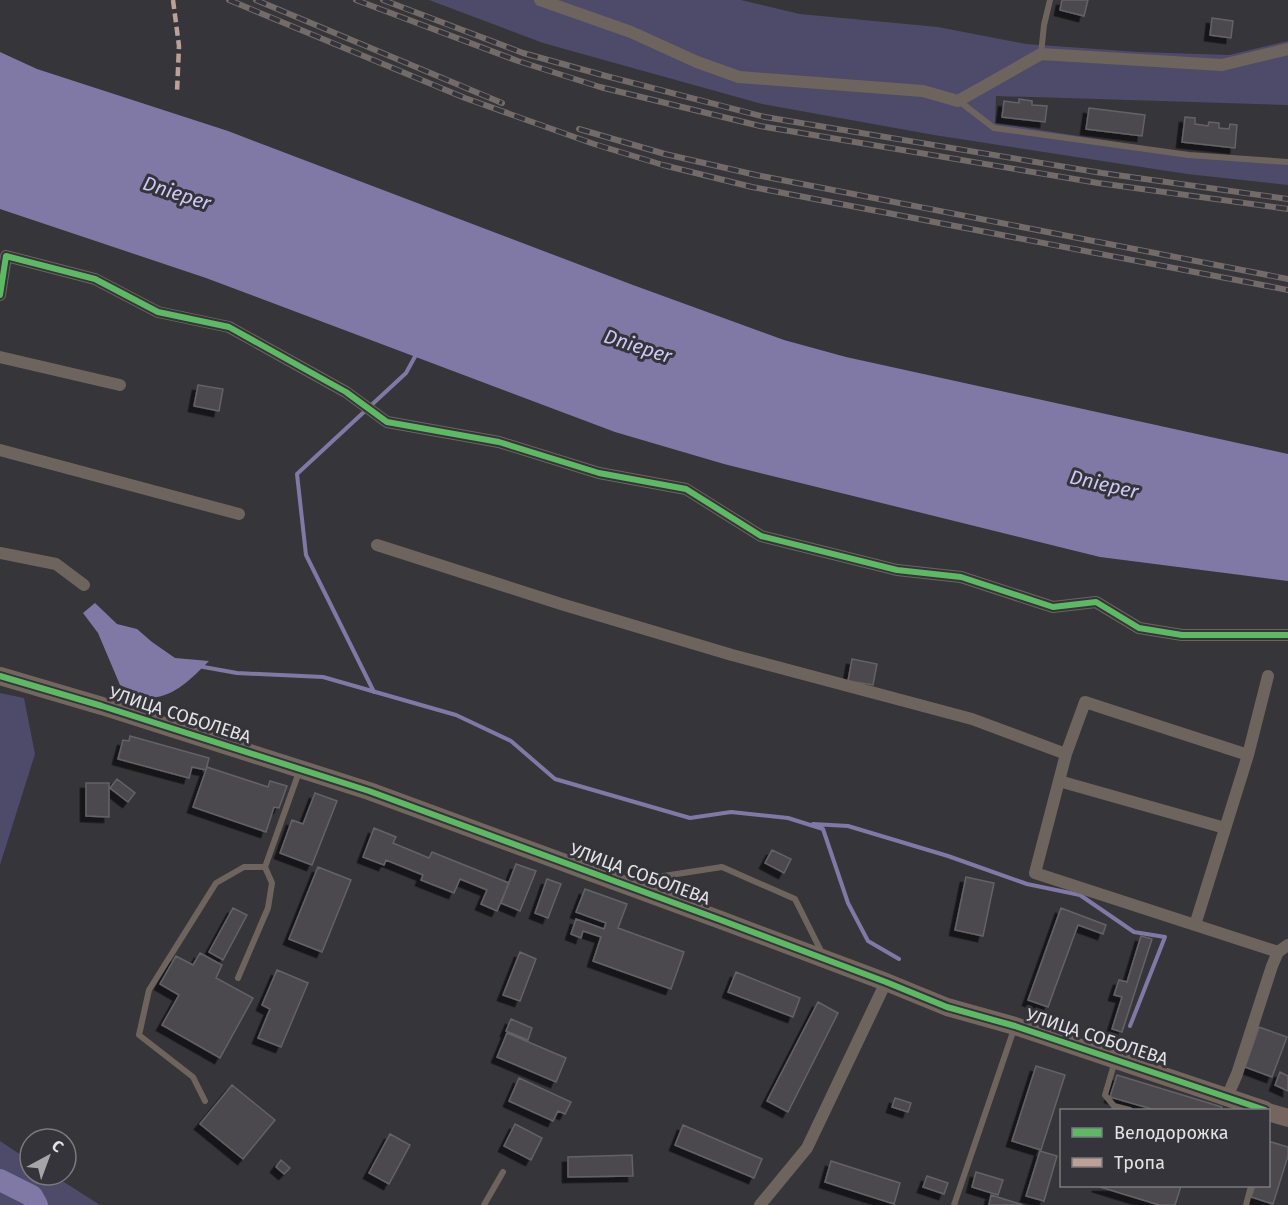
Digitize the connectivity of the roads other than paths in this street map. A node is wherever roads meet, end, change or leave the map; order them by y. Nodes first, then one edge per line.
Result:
1 (540, 0) edge
2 (1050, 0) edge
3 (1288, 49) edge
4 (1041, 54) junction
5 (958, 101) junction
6 (1288, 162) edge
7 (0, 295) edge
8 (0, 357) edge
9 (120, 385) dead end
10 (0, 450) edge
11 (239, 514) dead end
12 (377, 545) dead end
13 (0, 553) edge
14 (84, 585) dead end
15 (1288, 635) edge
16 (0, 676) edge
17 (1268, 676) dead end
18 (1066, 754) junction
19 (1248, 755) junction
20 (300, 769) junction
21 (1059, 781) junction
22 (1225, 828) junction
23 (265, 867) junction
24 (619, 882) junction
25 (1195, 925) junction
26 (1283, 948) edge
27 (825, 959) junction
28 (238, 978) dead end
29 (886, 982) junction
30 (1015, 1026) junction
31 (1115, 1059) junction
32 (1227, 1097) junction
33 (205, 1101) dead end
34 (1126, 1109) edge
35 (1261, 1109) edge
36 (1270, 1112) edge
37 (1288, 1118) edge
38 (503, 1172) dead end
39 (1250, 1187) edge
40 (484, 1205) edge
41 (759, 1205) edge
42 (954, 1205) edge
43 (1246, 1205) edge

1 - 5 street
2 - 4 lane
3 - 4 street
4 - 5 street
5 - 6 lane
7 - 15 street
8 - 9 street
10 - 11 street
12 - 18 street
13 - 14 street
16 - 20 street, УЛИЦА СОБОЛЕВА
17 - 19 street
18 - 19 street
18 - 21 street
19 - 22 street
20 - 23 lane
20 - 24 street, УЛИЦА СОБОЛЕВА
21 - 22 street
21 - 25 street
22 - 25 street
23 - 28 lane
23 - 33 lane
24 - 27 street, УЛИЦА СОБОЛЕВА
24 - 27 lane
25 - 26 street
26 - 32 street
27 - 29 street, УЛИЦА СОБОЛЕВА
29 - 30 street, УЛИЦА СОБОЛЕВА
29 - 41 street
30 - 31 street, УЛИЦА СОБОЛЕВА
30 - 42 lane
31 - 32 street, УЛИЦА СОБОЛЕВА
31 - 34 lane
32 - 35 street, УЛИЦА СОБОЛЕВА
36 - 37 street, УЛИЦА СОБОЛЕВА
38 - 40 lane
39 - 43 lane

